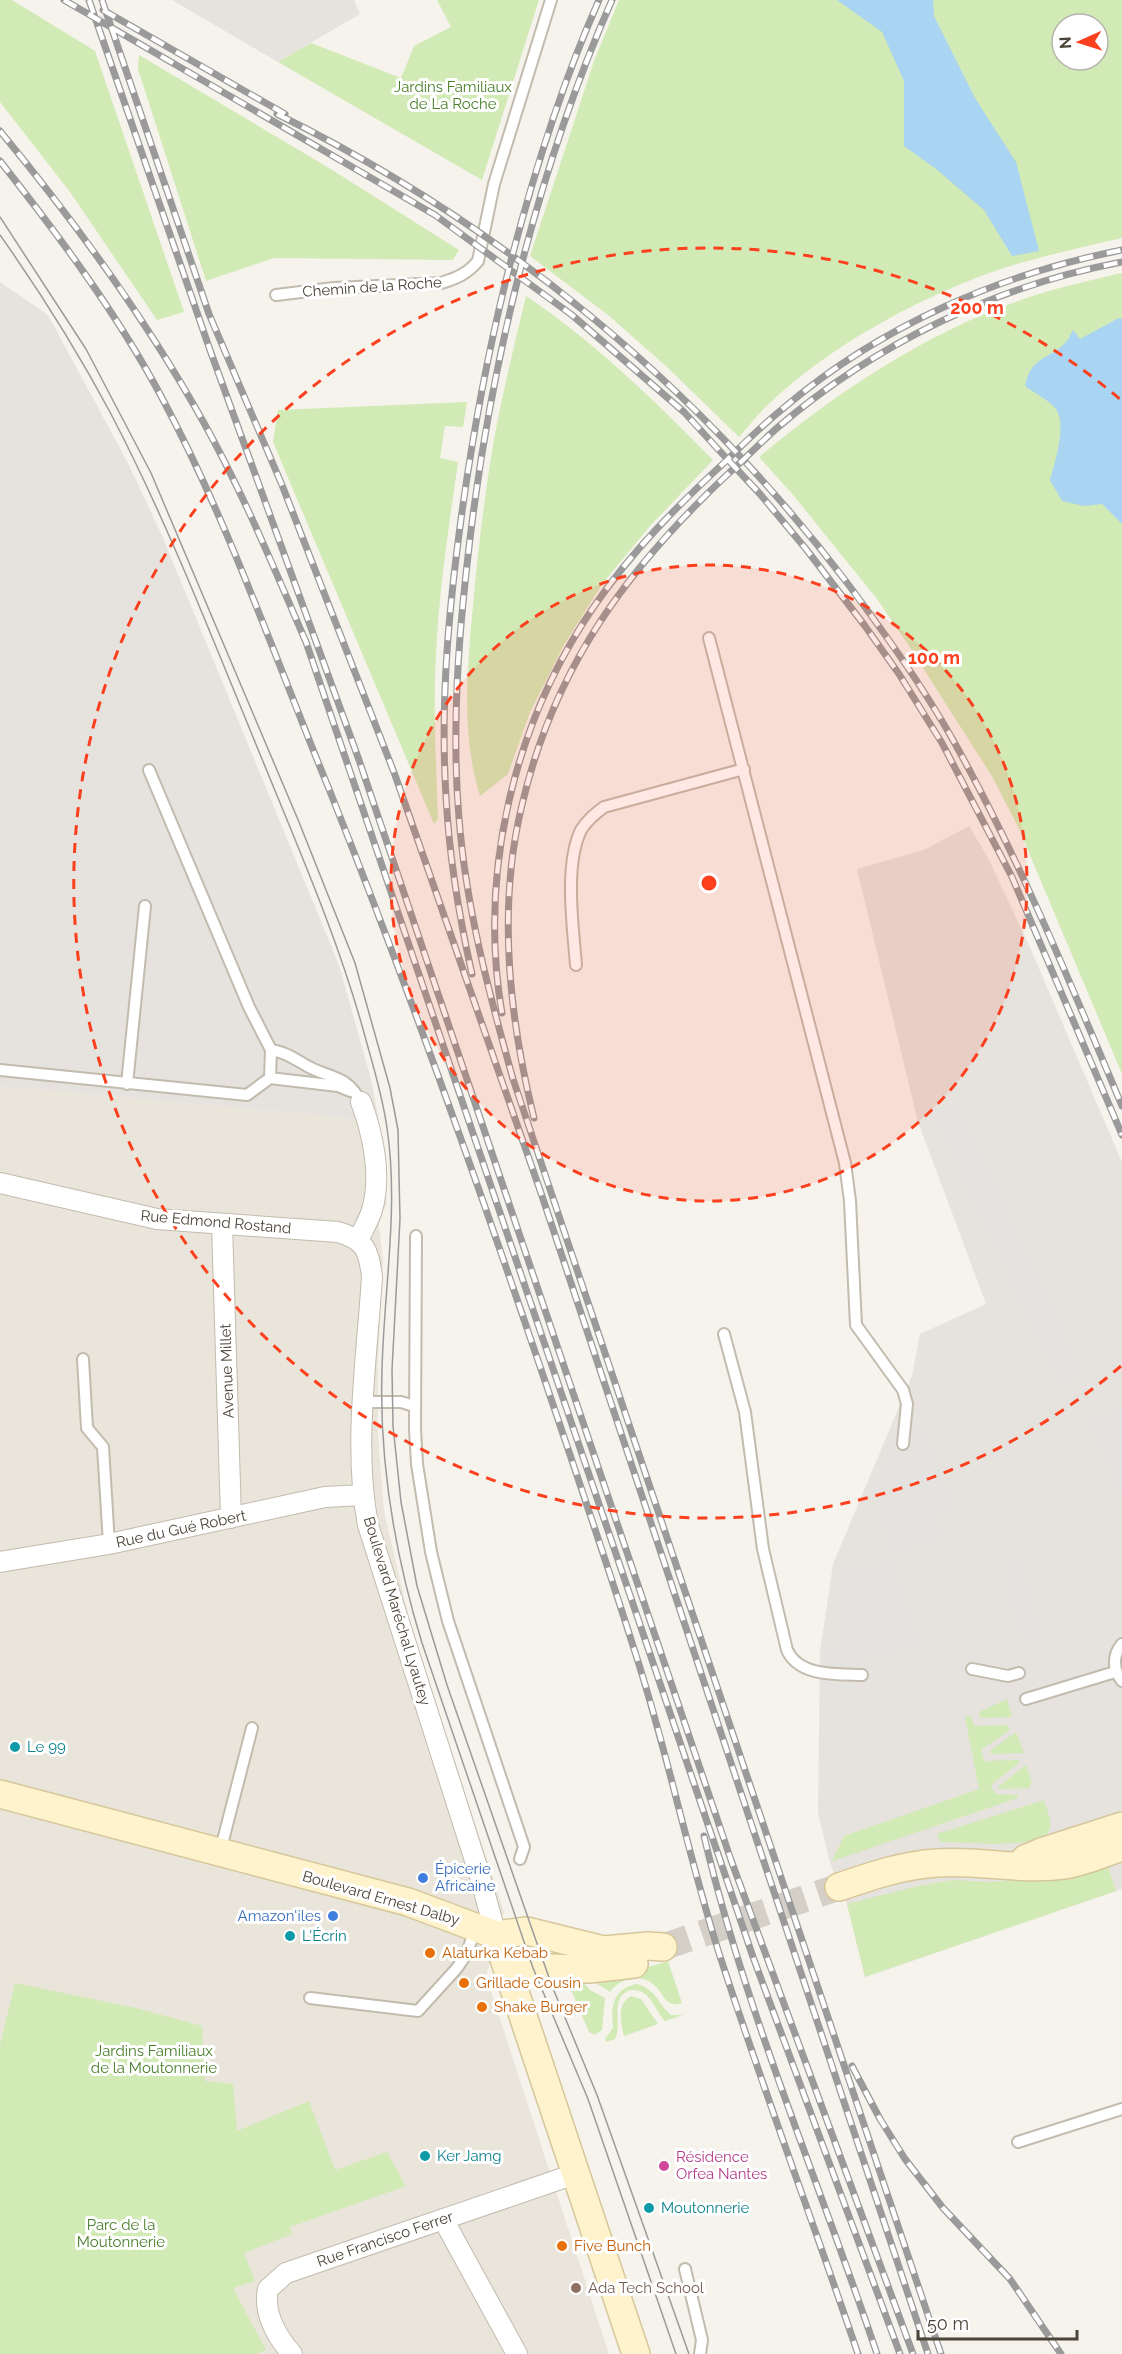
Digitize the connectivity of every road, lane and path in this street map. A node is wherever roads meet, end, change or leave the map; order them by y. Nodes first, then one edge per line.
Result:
1 (551, 0) edge
2 (276, 295) dead end
3 (709, 638) dead end
4 (149, 770) dead end
5 (744, 770) junction
6 (145, 906) dead end
7 (576, 965) dead end
8 (271, 1050) junction
9 (0, 1070) edge
10 (270, 1078) junction
11 (127, 1084) junction
12 (361, 1102) junction
13 (0, 1183) edge
14 (222, 1224) junction
15 (416, 1236) dead end
16 (358, 1240) junction
17 (724, 1334) dead end
18 (83, 1359) dead end
19 (364, 1402) junction
20 (414, 1406) junction
21 (903, 1444) dead end
22 (363, 1495) junction
23 (231, 1518) junction
24 (109, 1544) junction
25 (0, 1562) edge
26 (1122, 1644) edge
27 (972, 1669) dead end
28 (1019, 1673) dead end
29 (862, 1675) dead end
30 (1119, 1677) edge
31 (1026, 1699) dead end
32 (252, 1728) dead end
33 (0, 1794) edge
34 (1122, 1826) edge
35 (1122, 1847) edge
36 (220, 1853) junction
37 (520, 1859) dead end
38 (1013, 1865) junction
39 (839, 1887) tunnel mouth
40 (486, 1930) junction
41 (508, 1967) junction
42 (310, 1998) dead end
43 (1122, 2109) edge
44 (1018, 2142) dead end
45 (579, 2184) junction
46 (443, 2219) junction
47 (685, 2269) dead end
48 (292, 2354) edge
49 (517, 2354) edge
50 (636, 2354) edge
51 (700, 2354) edge

1 - 2 lane, Chemin de la Roche
3 - 5 lane
4 - 8 lane
5 - 7 lane
5 - 21 lane
6 - 11 lane
8 - 10 lane
8 - 12 lane
9 - 11 lane
10 - 11 lane
10 - 12 lane
12 - 16 street
13 - 14 street, Rue Edmond Rostand
14 - 16 street, Rue Edmond Rostand
14 - 23 street, Avenue Millet
15 - 20 lane
16 - 19 street, Boulevard Maréchal Lyautey
17 - 29 lane
18 - 24 lane
19 - 20 lane
19 - 22 street, Boulevard Maréchal Lyautey
20 - 37 lane
22 - 23 street, Rue du Gué Robert
22 - 40 street, Boulevard Maréchal Lyautey
23 - 24 street, Rue du Gué Robert
24 - 25 street, Rue du Gué Robert
26 - 30 lane
27 - 28 lane
30 - 31 lane
32 - 36 lane
33 - 36 street, Boulevard Ernest Dalby
34 - 38 street
35 - 38 street
36 - 40 street, Boulevard Ernest Dalby
38 - 39 street
40 - 41 street
40 - 41 street
40 - 42 lane
41 - 45 street
43 - 44 lane
45 - 46 street, Rue Francisco Ferrer
45 - 50 street
46 - 48 street, Rue Francisco Ferrer
46 - 49 street
47 - 51 lane

